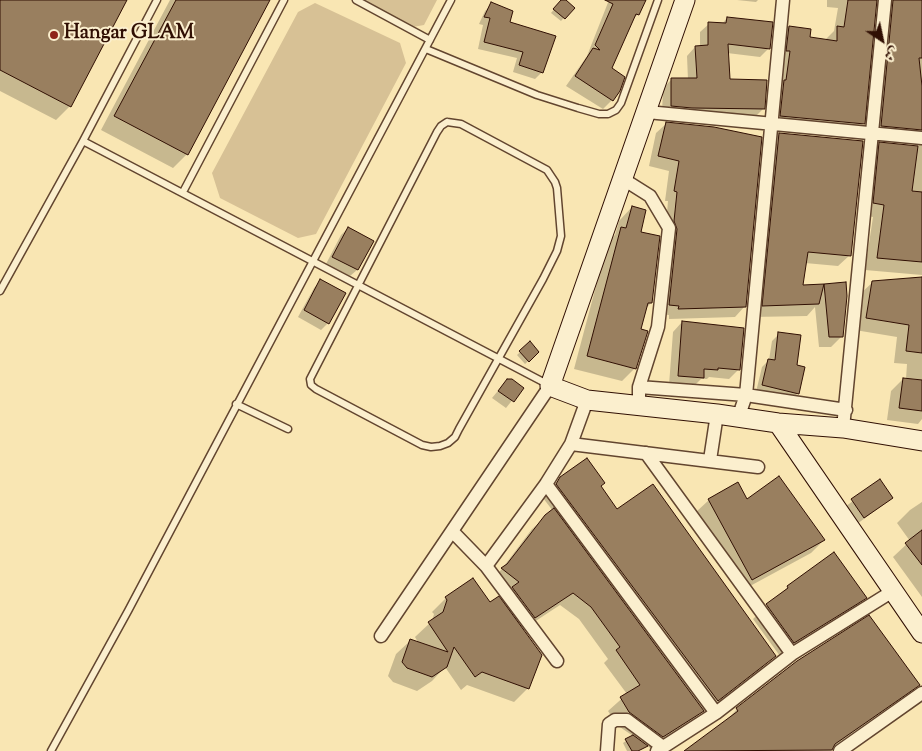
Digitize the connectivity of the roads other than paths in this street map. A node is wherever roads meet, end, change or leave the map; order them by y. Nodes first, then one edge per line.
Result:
1 (157, 0) edge
2 (284, 0) edge
3 (356, 0) edge
4 (451, 0) edge
5 (658, 0) edge
6 (685, 0) edge
7 (782, 0) edge
8 (884, 0) edge
9 (430, 40) junction
10 (426, 49) junction
11 (647, 112) junction
12 (771, 125) junction
13 (872, 134) junction
14 (922, 138) edge
15 (83, 141) junction
16 (623, 179) junction
17 (182, 192) junction
18 (313, 261) junction
19 (358, 285) junction
20 (0, 291) edge
21 (498, 360) junction
22 (550, 386) junction
23 (639, 387) junction
24 (746, 395) junction
25 (587, 400) junction
26 (236, 404) junction
27 (639, 405) junction
28 (717, 414) junction
29 (738, 418) junction
30 (845, 419) junction
31 (778, 423) junction
32 (288, 429) dead end
33 (922, 441) edge
34 (571, 444) junction
35 (646, 454) junction
36 (710, 460) junction
37 (758, 467) dead end
38 (546, 484) junction
39 (452, 532) junction
40 (486, 566) junction
41 (893, 591) junction
42 (922, 633) edge
43 (382, 636) dead end
44 (792, 654) junction
45 (556, 661) dead end
46 (922, 694) edge
47 (716, 713) junction
48 (660, 749) edge
49 (51, 751) edge
50 (607, 751) edge
51 (840, 751) edge

1 - 15 lane
2 - 17 lane
3 - 9 lane
4 - 9 lane
5 - 10 lane
6 - 11 street
7 - 12 street
8 - 13 street
9 - 10 lane
10 - 18 lane
11 - 12 street
11 - 16 street
12 - 13 street
12 - 24 street
13 - 14 street
13 - 30 street
15 - 17 lane
15 - 20 lane
16 - 22 street
16 - 23 street
17 - 18 lane
18 - 19 lane
18 - 26 lane
19 - 21 lane
19 - 21 lane
19 - 21 lane
21 - 22 lane
22 - 25 street
22 - 39 street
23 - 24 street
23 - 27 street
24 - 29 street
24 - 30 street
25 - 27 street
25 - 34 street
26 - 32 lane
26 - 49 lane
27 - 28 street
28 - 29 street
28 - 36 street
29 - 31 street
30 - 31 street
30 - 33 street
31 - 41 street
34 - 35 street
34 - 38 street
35 - 36 street
35 - 44 street
36 - 37 street
38 - 40 street
38 - 47 street
39 - 40 street
39 - 43 street
40 - 45 street
41 - 42 street
41 - 44 street
44 - 47 street
46 - 51 street
47 - 48 street
48 - 50 street

